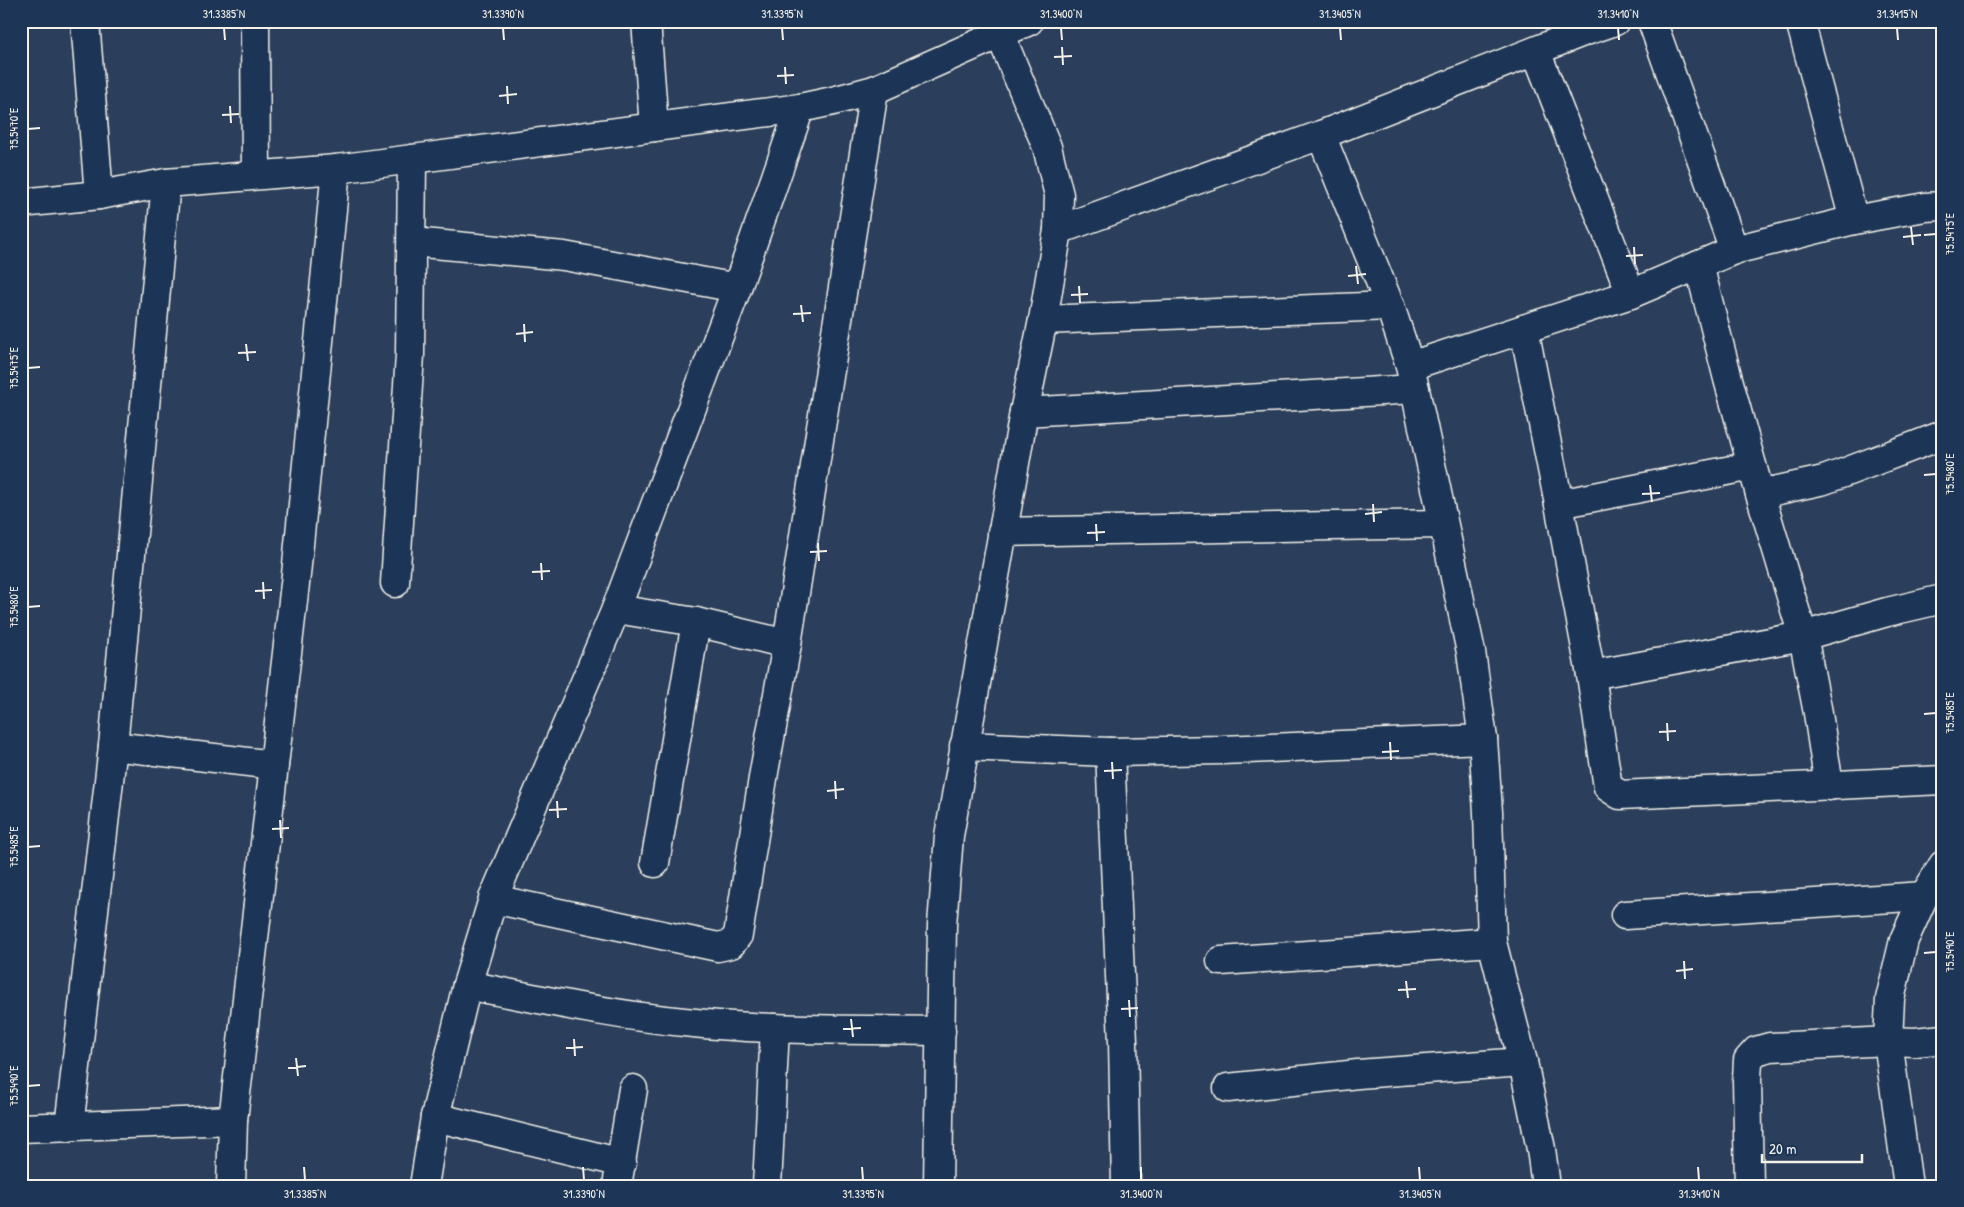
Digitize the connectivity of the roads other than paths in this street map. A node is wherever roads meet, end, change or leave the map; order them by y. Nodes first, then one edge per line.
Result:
1 (85, 21) edge
2 (255, 21) edge
3 (646, 21) edge
4 (1029, 21) edge
5 (1615, 21) edge
6 (1652, 21) edge
7 (1800, 21) edge
8 (1000, 34) junction
9 (1536, 51) junction
10 (874, 90) junction
11 (800, 108) junction
12 (654, 127) junction
13 (1322, 135) junction
14 (412, 159) junction
15 (336, 169) junction
16 (256, 175) junction
17 (166, 182) junction
18 (99, 195) junction
19 (21, 203) edge
20 (1943, 206) edge
21 (1854, 220) junction
22 (1058, 230) junction
23 (412, 242) junction
24 (1734, 250) junction
25 (1699, 265) junction
26 (737, 288) junction
27 (1631, 294) junction
28 (1390, 306) junction
29 (1043, 320) junction
30 (1524, 329) junction
31 (1412, 378) junction
32 (1024, 412) junction
33 (1943, 435) edge
34 (1752, 466) junction
35 (1760, 494) junction
36 (1559, 504) junction
37 (1443, 524) junction
38 (1002, 532) junction
39 (395, 583) dead end
40 (1943, 599) edge
41 (616, 609) junction
42 (696, 622) junction
43 (1803, 636) junction
44 (787, 644) junction
45 (1591, 675) junction
46 (1482, 739) junction
47 (113, 746) junction
48 (964, 746) junction
49 (1110, 752) junction
50 (274, 765) junction
51 (1943, 780) edge
52 (1829, 786) junction
53 (655, 863) dead end
54 (1943, 865) edge
55 (1924, 896) junction
56 (493, 899) junction
57 (1625, 915) dead end
58 (1492, 942) junction
59 (1221, 961) dead end
60 (467, 985) junction
61 (775, 1028) junction
62 (941, 1031) junction
63 (1943, 1039) edge
64 (1888, 1041) junction
65 (1523, 1062) junction
66 (1228, 1088) dead end
67 (633, 1089) dead end
68 (436, 1117) junction
69 (233, 1120) junction
70 (69, 1127) junction
71 (21, 1128) edge
72 (619, 1174) edge
73 (231, 1186) edge
74 (424, 1186) edge
75 (767, 1186) edge
76 (938, 1186) edge
77 (1126, 1186) edge
78 (1546, 1186) edge
79 (1749, 1186) edge
80 (1908, 1186) edge

1 - 18 street
2 - 16 street
3 - 12 street
4 - 8 street
5 - 9 street
6 - 24 street
7 - 21 street
8 - 10 street
8 - 22 street
9 - 13 street
9 - 27 street
10 - 11 street
10 - 44 street
11 - 12 street
11 - 26 street
12 - 14 street
13 - 22 street
13 - 28 street
14 - 15 street
14 - 23 street
15 - 16 street
15 - 50 street
16 - 17 street
17 - 18 street
17 - 47 street
18 - 19 street
20 - 21 street
21 - 24 street
22 - 29 street
23 - 26 street
23 - 39 street
24 - 25 street
25 - 27 street
25 - 34 street
26 - 41 street
27 - 30 street
28 - 29 street
28 - 31 street
29 - 32 street
30 - 31 street
30 - 36 street
31 - 32 street
31 - 37 street
32 - 38 street
33 - 35 street
34 - 35 street
34 - 36 street
35 - 43 street
36 - 45 street
37 - 38 street
37 - 46 street
38 - 48 street
40 - 43 street
41 - 42 street
41 - 56 street
42 - 44 street
42 - 53 street
43 - 45 street
43 - 52 street
44 - 56 street
45 - 52 street
46 - 49 street
46 - 58 street
47 - 50 street
47 - 70 street
48 - 49 street
48 - 62 street
49 - 77 street
50 - 69 street
51 - 52 street
54 - 55 street
55 - 57 street
55 - 64 street
56 - 60 street
58 - 59 street
58 - 65 street
60 - 61 street
60 - 68 street
61 - 62 street
61 - 75 street
62 - 76 street
63 - 64 street
64 - 79 street
64 - 80 street
65 - 66 street
65 - 78 street
67 - 72 street
68 - 72 street
68 - 74 street
69 - 70 street
69 - 73 street
70 - 71 street

